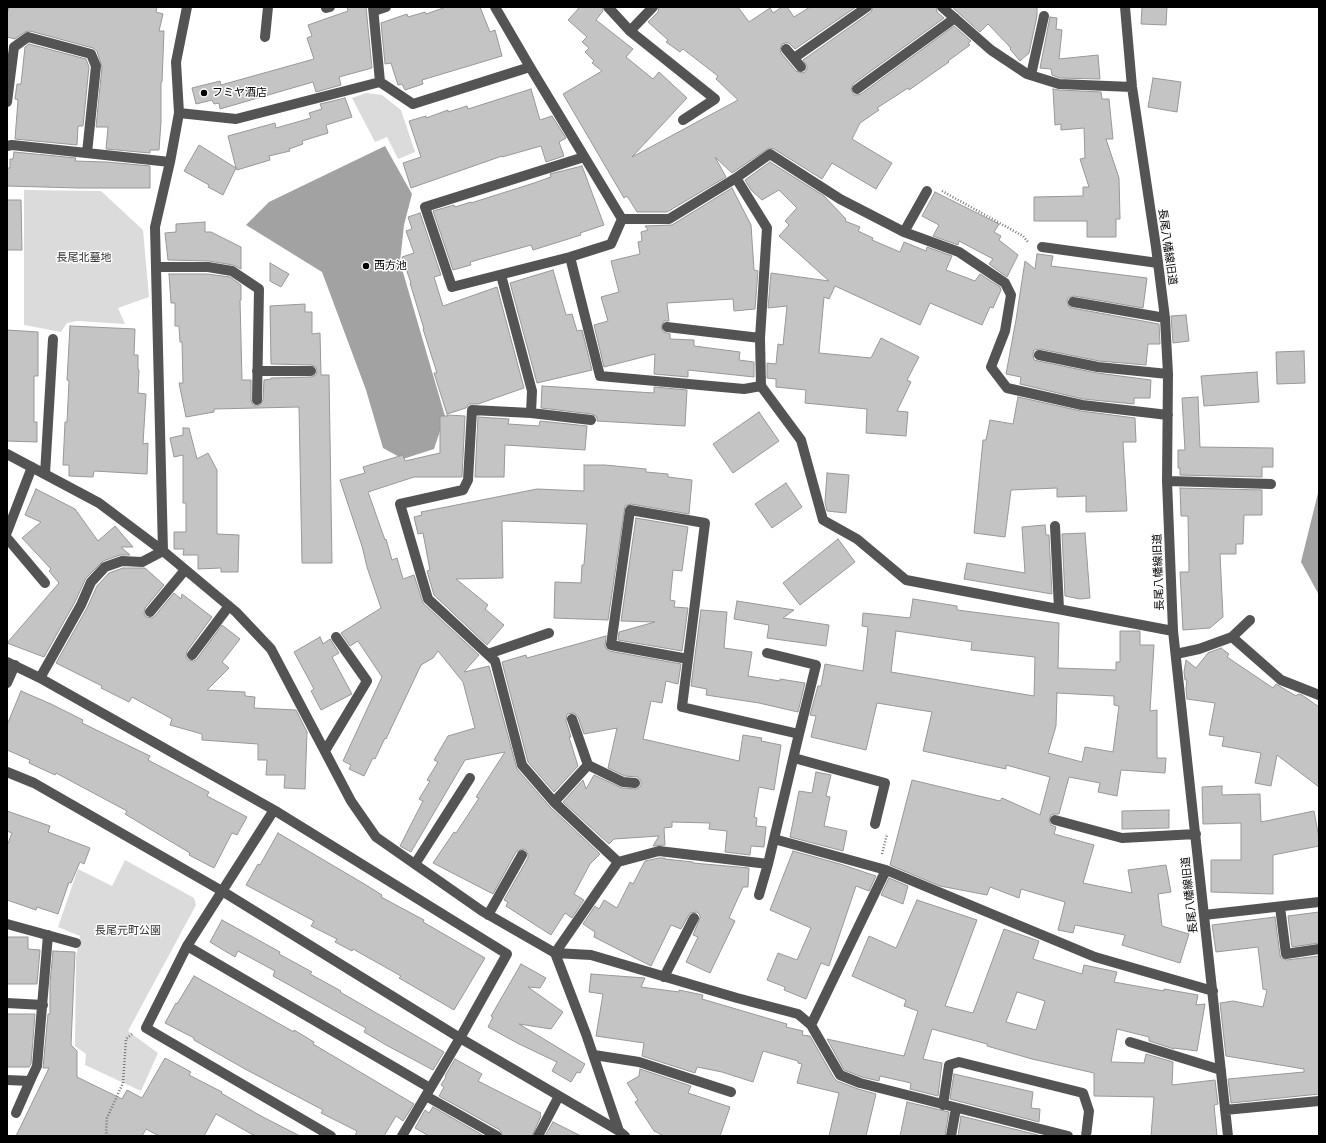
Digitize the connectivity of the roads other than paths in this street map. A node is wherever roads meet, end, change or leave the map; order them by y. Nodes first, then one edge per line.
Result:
1 (186, 7) edge
2 (268, 7) edge
3 (386, 7) edge
4 (495, 7) edge
5 (608, 7) edge
6 (653, 7) edge
7 (866, 7) edge
8 (1125, 7) edge
9 (945, 8) edge
10 (373, 9) edge
11 (1044, 16) dead end
12 (954, 18) junction
13 (630, 31) junction
14 (265, 37) dead end
15 (786, 49) dead end
16 (794, 58) junction
17 (530, 67) junction
18 (801, 67) dead end
19 (1031, 75) junction
20 (380, 82) junction
21 (1132, 87) junction
22 (857, 89) dead end
23 (7, 102) edge
24 (179, 113) junction
25 (683, 120) dead end
26 (7, 146) edge
27 (86, 153) junction
28 (584, 157) junction
29 (170, 162) junction
30 (736, 178) junction
31 (926, 191) road end
32 (622, 219) junction
33 (904, 232) junction
34 (1042, 247) road end
35 (570, 257) junction
36 (1158, 263) junction
37 (156, 267) junction
38 (501, 275) junction
39 (1073, 302) dead end
40 (1165, 318) junction
41 (667, 327) dead end
42 (760, 338) junction
43 (53, 339) dead end
44 (1039, 355) dead end
45 (257, 371) junction
46 (310, 371) dead end
47 (1168, 374) junction
48 (761, 386) junction
49 (257, 400) dead end
50 (531, 414) junction
51 (1168, 415) junction
52 (591, 420) dead end
53 (7, 454) edge
54 (32, 467) junction
55 (45, 474) junction
56 (1167, 481) junction
57 (1271, 484) dead end
58 (1056, 526) dead end
59 (7, 532) edge
60 (7, 538) edge
61 (163, 551) junction
62 (185, 570) junction
63 (45, 583) dead end
64 (228, 606) junction
65 (1059, 609) junction
66 (150, 612) dead end
67 (1250, 620) dead end
68 (1173, 631) junction
69 (549, 633) dead end
70 (336, 637) dead end
71 (1232, 637) junction
72 (767, 653) dead end
73 (488, 654) junction
74 (1176, 654) junction
75 (192, 655) dead end
76 (688, 659) junction
77 (11, 664) edge
78 (40, 678) junction
79 (7, 683) edge
80 (1319, 696) edge
81 (572, 719) dead end
82 (799, 734) junction
83 (325, 751) junction
84 (794, 758) junction
85 (588, 766) junction
86 (7, 772) edge
87 (470, 778) dead end
88 (635, 783) dead end
89 (554, 802) junction
90 (274, 810) junction
91 (1056, 820) dead end
92 (875, 824) road end
93 (1196, 834) junction
94 (774, 839) junction
95 (522, 855) dead end
96 (618, 862) junction
97 (415, 864) junction
98 (768, 864) junction
99 (882, 869) junction
100 (222, 891) junction
101 (759, 895) dead end
102 (1319, 902) edge
103 (1280, 907) junction
104 (488, 915) junction
105 (1204, 915) junction
106 (694, 918) dead end
107 (7, 924) edge
108 (48, 936) junction
109 (76, 943) dead end
110 (187, 946) junction
111 (1319, 949) edge
112 (555, 953) junction
113 (664, 977) junction
114 (1213, 992) junction
115 (7, 1003) edge
116 (43, 1005) junction
117 (811, 1024) junction
118 (460, 1038) junction
119 (1130, 1042) dead end
120 (594, 1055) junction
121 (1221, 1070) junction
122 (7, 1080) edge
123 (30, 1081) junction
124 (428, 1092) junction
125 (730, 1092) dead end
126 (559, 1096) junction
127 (1319, 1101) edge
128 (943, 1104) junction
129 (956, 1108) junction
130 (1225, 1110) junction
131 (16, 1113) dead end
132 (622, 1134) edge
133 (331, 1136) edge
134 (402, 1136) edge
135 (496, 1136) edge
136 (538, 1136) edge
137 (951, 1136) edge
138 (1068, 1136) edge
139 (1086, 1136) edge
140 (1228, 1136) edge

1 - 24 street
2 - 14 street
3 - 10 street
4 - 17 street
5 - 13 street
6 - 13 street
7 - 16 street
8 - 21 street, 長尾八幡線旧道
9 - 12 street
10 - 20 street
11 - 19 street
12 - 19 street
12 - 22 street
13 - 25 street
15 - 16 street
16 - 18 street
17 - 20 street
17 - 28 street
19 - 21 street
20 - 24 street
21 - 36 street, 長尾八幡線旧道
23 - 27 street
24 - 29 street
26 - 27 street
27 - 29 street
28 - 32 street
28 - 38 street
29 - 37 street
30 - 32 street
30 - 33 street
30 - 42 street
31 - 33 street
32 - 35 street
33 - 51 street
34 - 36 street
35 - 38 street
35 - 48 street
36 - 40 street, 長尾八幡線旧道
37 - 45 street
37 - 61 street
38 - 50 street
39 - 40 street
40 - 47 street, 長尾八幡線旧道
41 - 42 street
42 - 48 street
43 - 55 street
44 - 47 street
45 - 46 street
45 - 49 street
47 - 51 street, 長尾八幡線旧道
48 - 65 street
50 - 52 street
50 - 73 street
51 - 56 street, 長尾八幡線旧道
53 - 54 street
54 - 55 street
54 - 59 street
55 - 61 street
56 - 57 street
56 - 68 street, 長尾八幡線旧道
58 - 65 street
60 - 63 street
61 - 62 street
61 - 78 street
62 - 64 street
62 - 66 street
64 - 75 street
64 - 83 street
65 - 68 street
67 - 71 street
68 - 74 street, 長尾八幡線旧道
69 - 73 street
70 - 83 street
71 - 74 street
71 - 80 street
72 - 82 street
73 - 89 street
74 - 93 street, 長尾八幡線旧道
76 - 76 street
76 - 82 street
77 - 78 street
77 - 79 street
78 - 90 street
81 - 85 street
82 - 84 street
83 - 97 street
84 - 92 street
84 - 94 street
85 - 88 street
85 - 89 street
86 - 100 street
87 - 97 street
89 - 96 street
90 - 100 street
90 - 118 street
91 - 93 street
93 - 105 street, 長尾八幡線旧道
94 - 98 street
94 - 99 street
95 - 104 street
96 - 98 street
96 - 112 street
97 - 104 street
98 - 101 street
99 - 114 street
99 - 117 street
100 - 110 street
100 - 118 street
102 - 103 street
103 - 105 street
103 - 111 street
104 - 112 street
105 - 114 street, 長尾八幡線旧道
106 - 113 street
107 - 108 street
108 - 109 street
108 - 116 street
110 - 124 street
110 - 133 street
112 - 113 street
112 - 120 street
113 - 117 street
114 - 121 street, 長尾八幡線旧道
115 - 116 street
116 - 123 street
117 - 128 street
118 - 124 street
118 - 126 street
119 - 121 street
120 - 125 street
120 - 132 street
121 - 130 street, 長尾八幡線旧道
122 - 123 street
123 - 131 street
124 - 134 street
124 - 135 street
126 - 132 street
126 - 136 street
127 - 130 street
128 - 129 street
128 - 139 street
129 - 137 street
129 - 138 street
130 - 140 street, 長尾八幡線旧道

